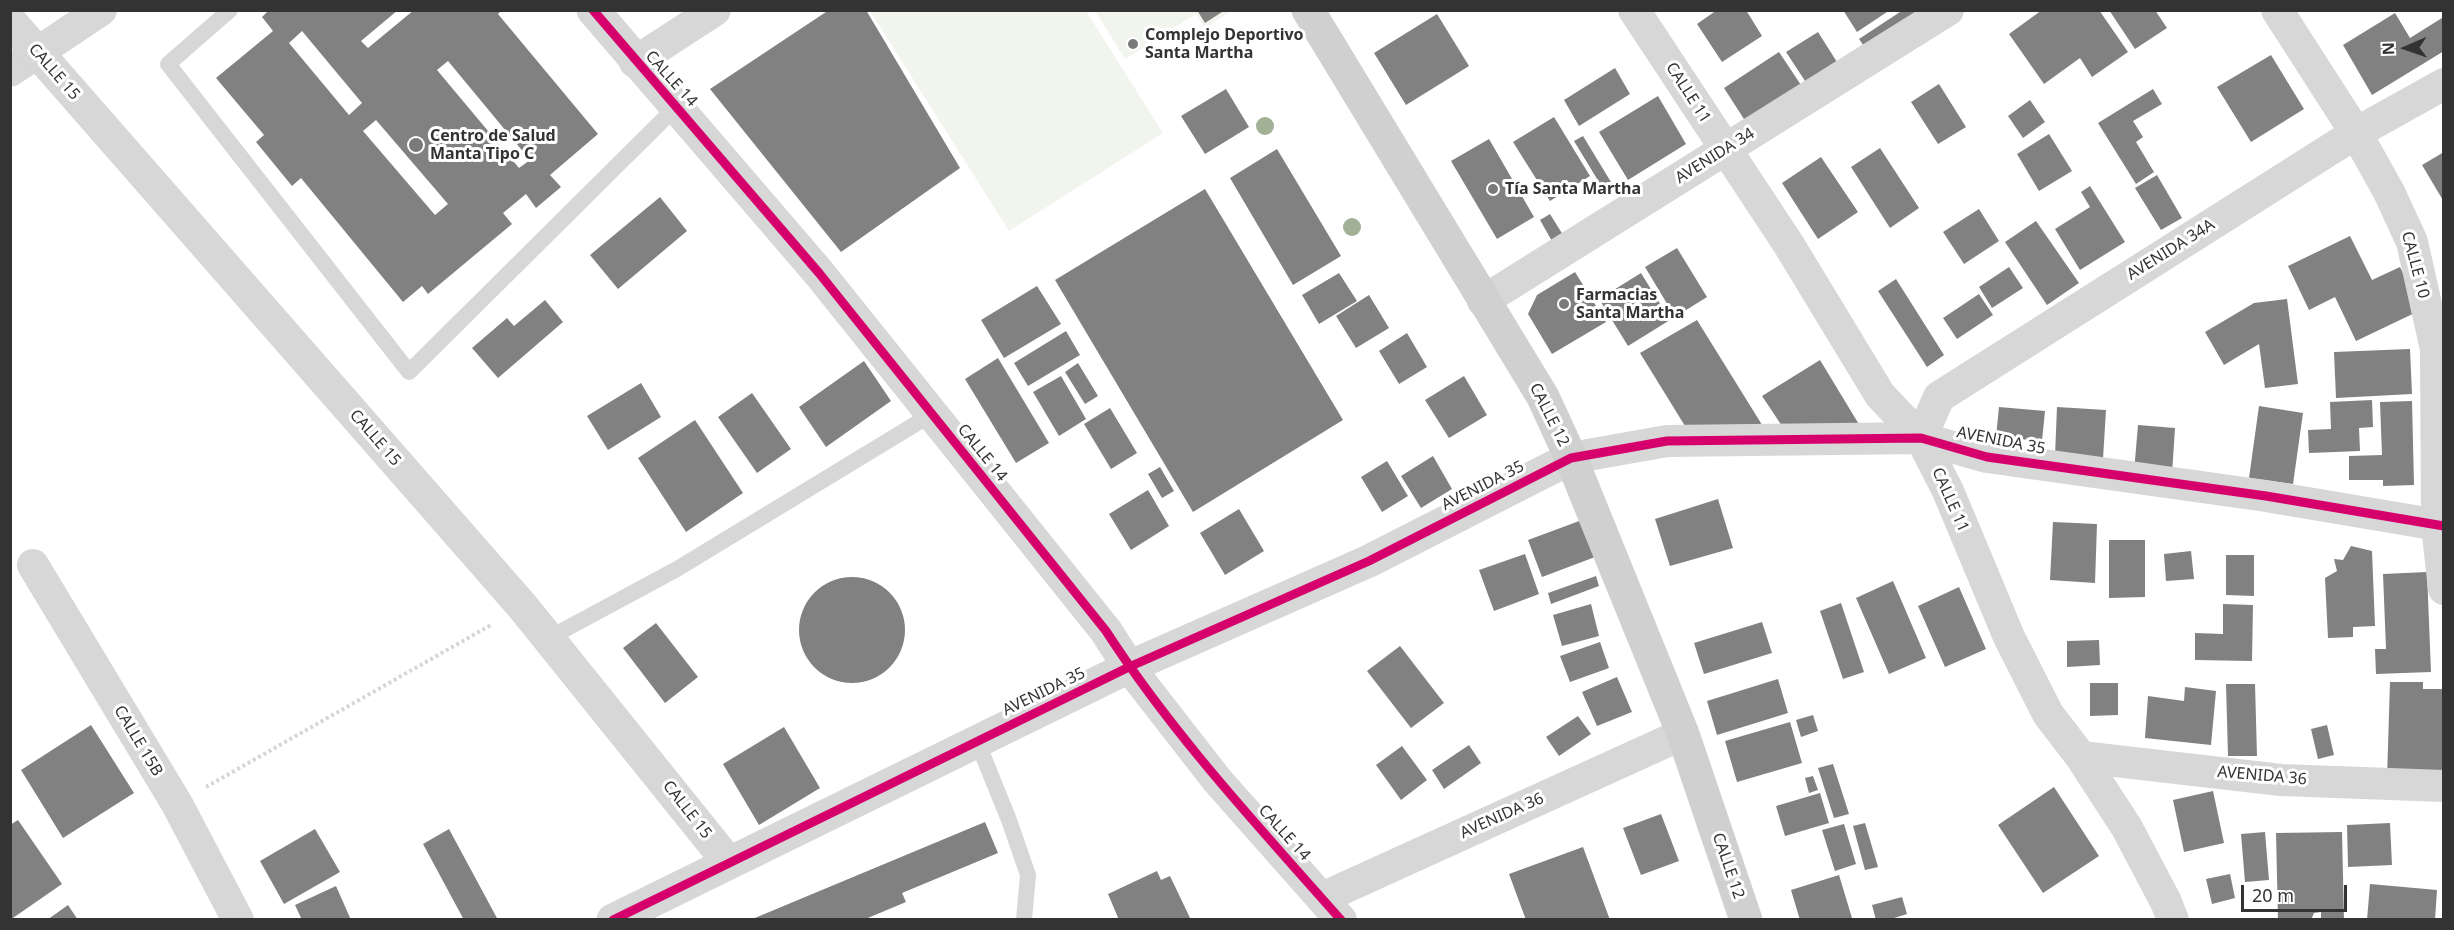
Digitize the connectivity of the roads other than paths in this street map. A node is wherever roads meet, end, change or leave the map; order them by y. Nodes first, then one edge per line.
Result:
1 (101, 10) edge
2 (230, 10) edge
3 (593, 10) edge
4 (715, 10) edge
5 (1634, 10) edge
6 (1947, 10) edge
7 (2277, 10) edge
8 (1317, 13) edge
9 (10, 21) edge
10 (24, 62) edge
11 (635, 62) junction
12 (2444, 84) edge
13 (676, 107) junction
14 (2356, 133) junction
15 (1725, 151) junction
16 (1483, 301) junction
17 (932, 414) junction
18 (1921, 438) junction
19 (1571, 458) junction
20 (2440, 526) edge
21 (33, 565) dead end
22 (2444, 589) edge
23 (549, 638) junction
24 (1129, 667) junction
25 (1683, 734) junction
26 (977, 741) junction
27 (2081, 757) junction
28 (2444, 786) edge
29 (729, 863) junction
30 (1331, 909) edge
31 (620, 918) edge
32 (238, 920) edge
33 (1024, 920) edge
34 (1746, 920) edge
35 (2173, 920) edge

1 - 10 street
2 - 13 lane
3 - 11 street, CALLE 14
4 - 11 street
5 - 15 street, CALLE 11
6 - 15 street, AVENIDA 34
7 - 14 street, CALLE 10
8 - 16 main road, CALLE 12
9 - 10 street, CALLE 15
10 - 23 street, CALLE 15
11 - 13 street, CALLE 14
12 - 14 street, AVENIDA 34A
13 - 17 street, CALLE 14
14 - 18 street, AVENIDA 34A
14 - 20 street, CALLE 10
15 - 16 street, AVENIDA 34
15 - 18 street, CALLE 11
16 - 19 main road, CALLE 12
17 - 23 lane
17 - 24 street, CALLE 14
18 - 19 street, AVENIDA 35
18 - 20 street, AVENIDA 35
18 - 27 street, CALLE 11
19 - 24 street, AVENIDA 35
19 - 25 main road, CALLE 12
20 - 22 street, CALLE 10
21 - 32 street, CALLE 15B
23 - 29 street, CALLE 15
24 - 26 street, AVENIDA 35
24 - 30 street, CALLE 14
25 - 30 street, AVENIDA 36
25 - 34 main road, CALLE 12
26 - 29 street, AVENIDA 35
26 - 33 lane
27 - 28 street, AVENIDA 36
27 - 35 street, CALLE 11
29 - 31 street, AVENIDA 35

